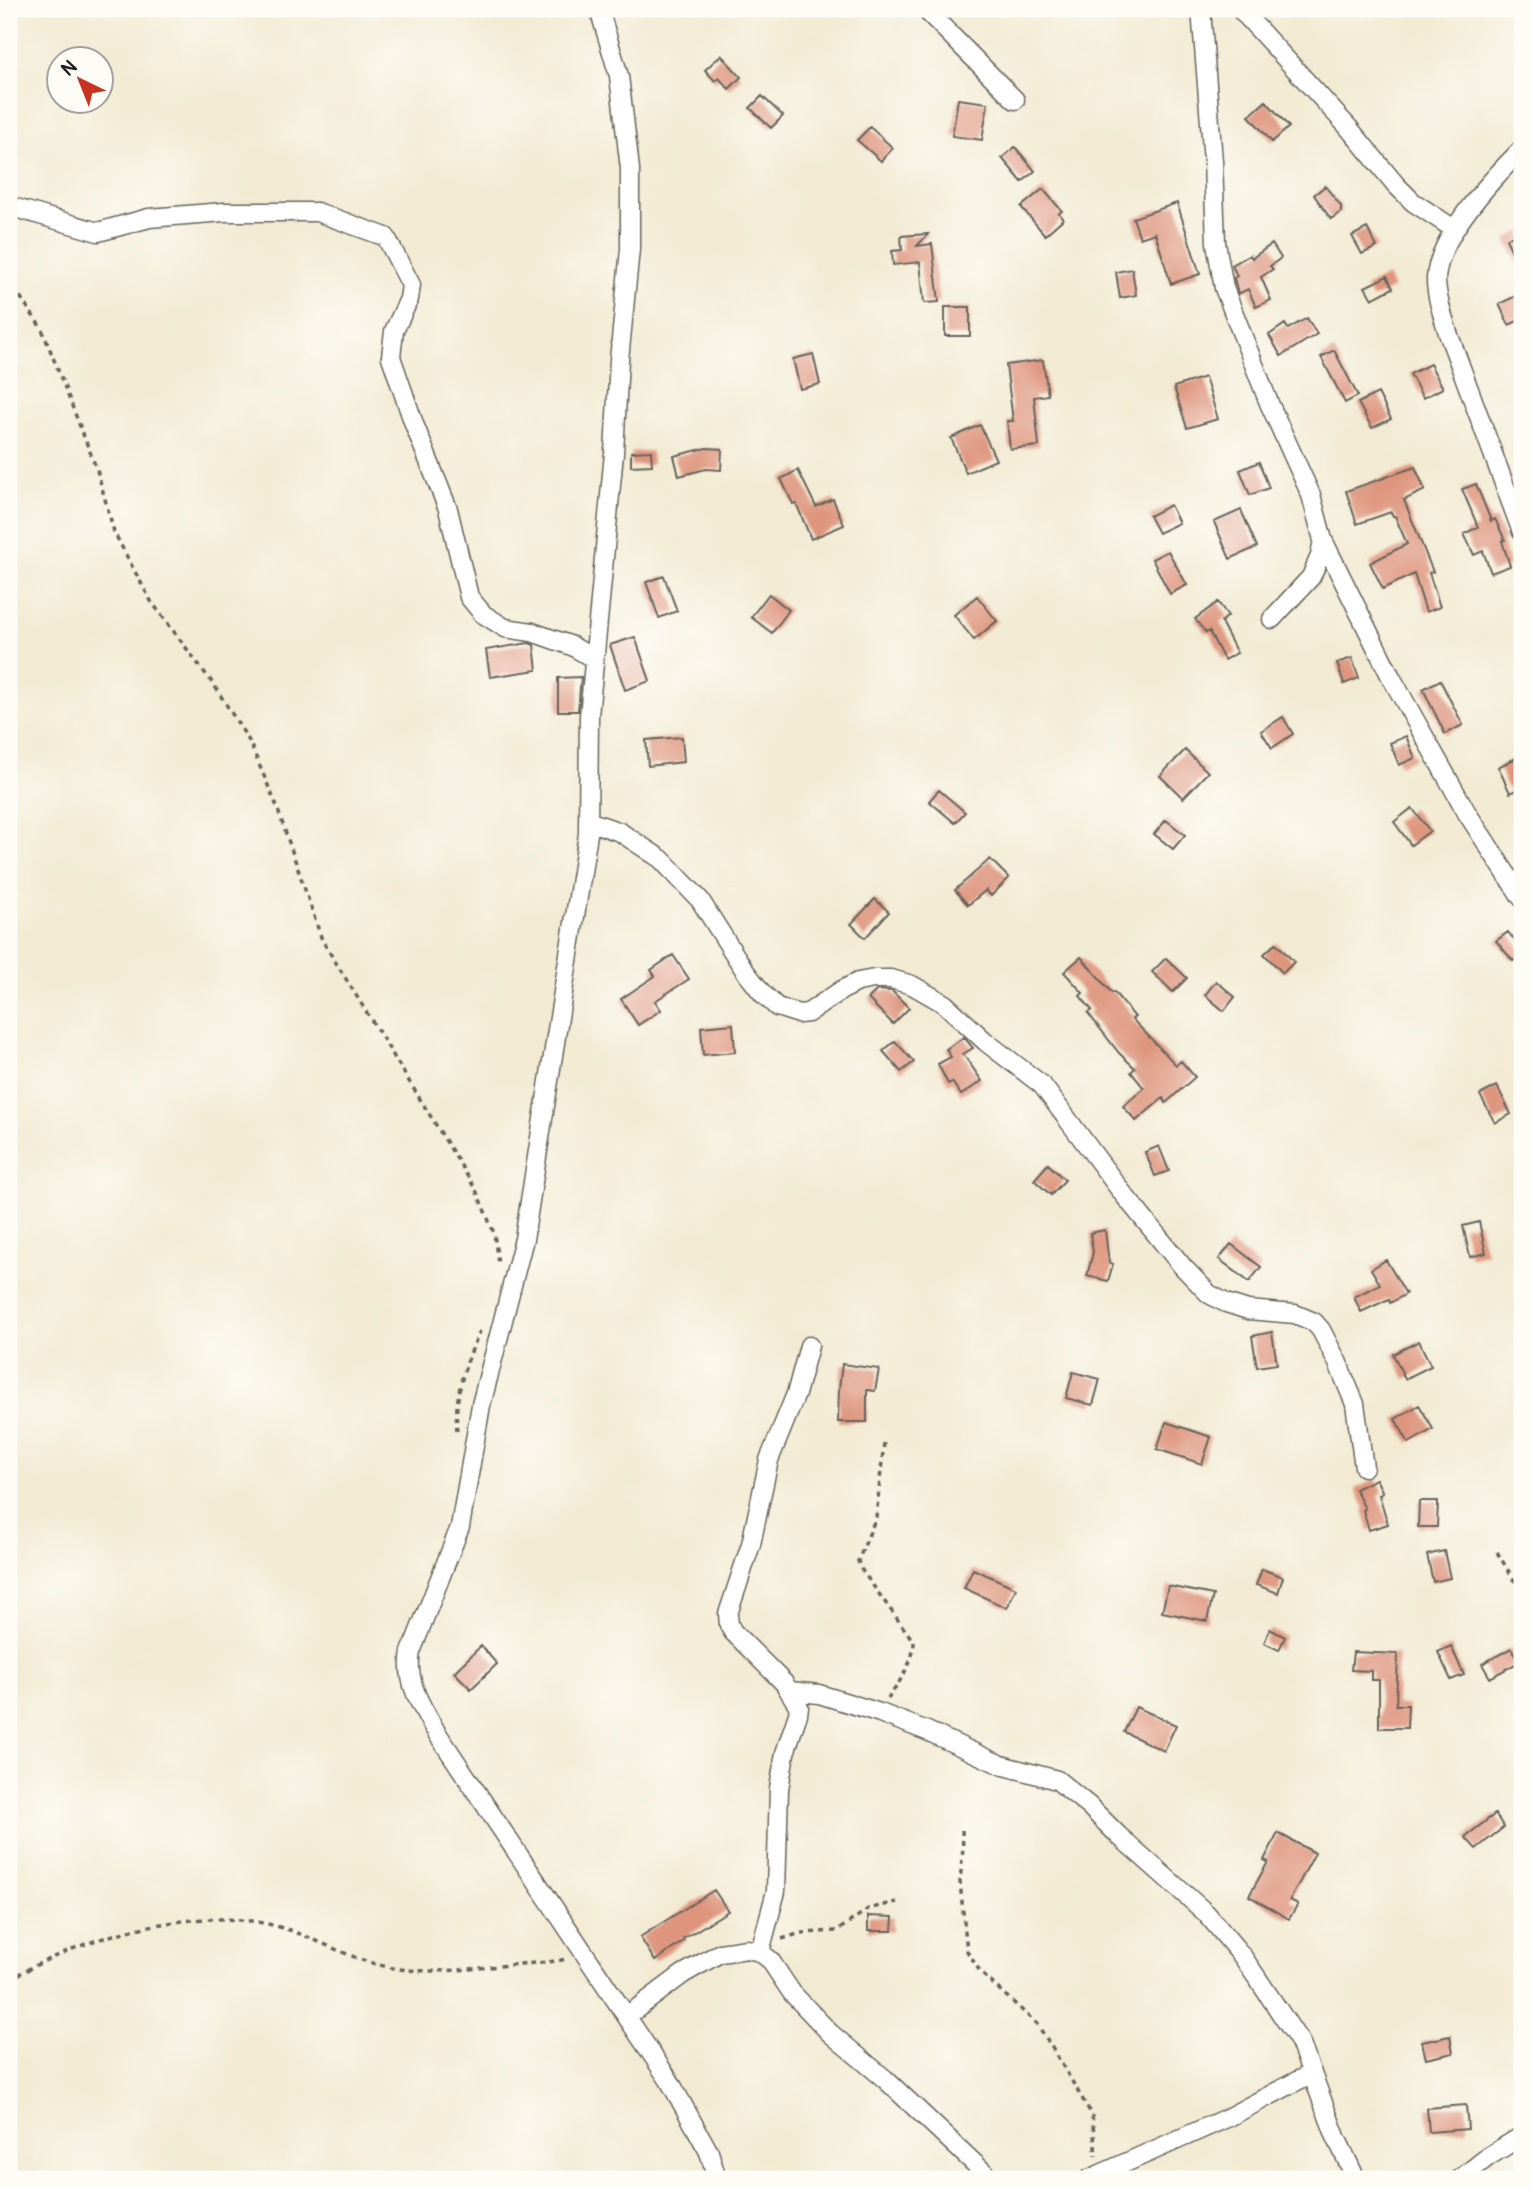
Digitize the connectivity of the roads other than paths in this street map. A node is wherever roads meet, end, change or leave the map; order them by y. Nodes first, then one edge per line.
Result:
1 (598, 9) edge
2 (925, 9) edge
3 (1240, 9) edge
4 (1197, 12) edge
5 (1016, 100) dead end
6 (1522, 149) edge
7 (9, 206) edge
8 (1454, 229) junction
9 (1522, 532) edge
10 (1323, 540) junction
11 (1272, 619) dead end
12 (594, 659) junction
13 (588, 821) junction
14 (1522, 898) edge
15 (809, 1346) dead end
16 (1364, 1467) dead end
17 (790, 1690) junction
18 (761, 1950) junction
19 (627, 2016) junction
20 (1312, 2073) junction
21 (1522, 2136) edge
22 (720, 2176) edge
23 (1093, 2177) edge
24 (991, 2179) edge
25 (1356, 2179) edge
26 (1460, 2179) edge

1 - 12 street
2 - 5 street
3 - 8 street
4 - 10 street
6 - 8 street
7 - 12 street
8 - 9 street
10 - 11 street
10 - 14 street
12 - 13 street
13 - 16 street
13 - 19 street
15 - 17 street
17 - 18 street
17 - 20 street
18 - 19 street
18 - 24 street
19 - 22 street
20 - 23 street
20 - 25 street
21 - 26 street

